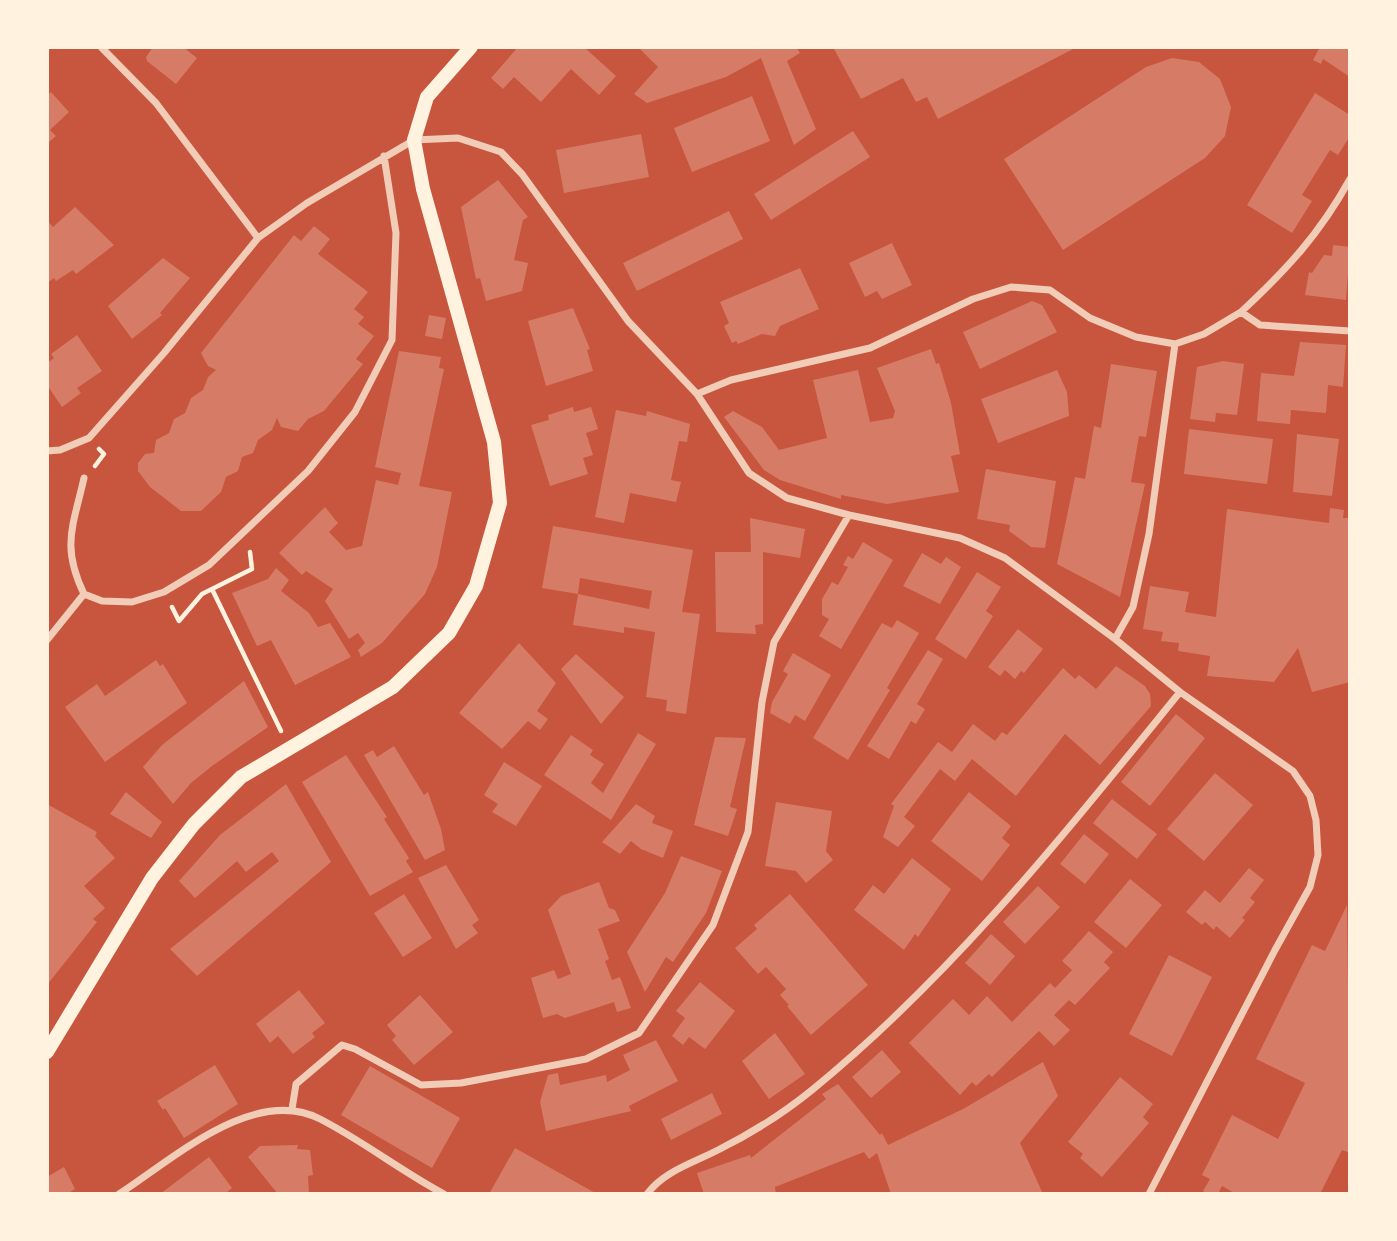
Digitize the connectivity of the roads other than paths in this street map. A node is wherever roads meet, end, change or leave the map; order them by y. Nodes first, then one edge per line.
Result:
1 (101, 47) edge
2 (471, 47) edge
3 (414, 140) junction
4 (384, 156) junction
5 (1350, 179) edge
6 (258, 238) junction
7 (1241, 312) junction
8 (1350, 331) edge
9 (1175, 344) junction
10 (697, 394) junction
11 (47, 452) edge
12 (84, 478) road end
13 (849, 515) junction
14 (84, 594) junction
15 (1115, 639) junction
16 (47, 640) edge
17 (1180, 692) junction
18 (47, 1052) edge
19 (292, 1109) junction
20 (119, 1194) edge
21 (444, 1194) edge
22 (647, 1194) edge
23 (1149, 1194) edge

1 - 6 street
2 - 3 main road
3 - 4 street
3 - 10 street
3 - 18 main road
4 - 6 street
4 - 14 street
5 - 7 street
6 - 11 street
7 - 8 street
7 - 9 street
9 - 10 street
9 - 15 street
10 - 13 street
12 - 14 street
13 - 15 street
13 - 19 street
14 - 16 street
15 - 17 street
17 - 22 street
17 - 23 street
19 - 20 street
19 - 21 street

